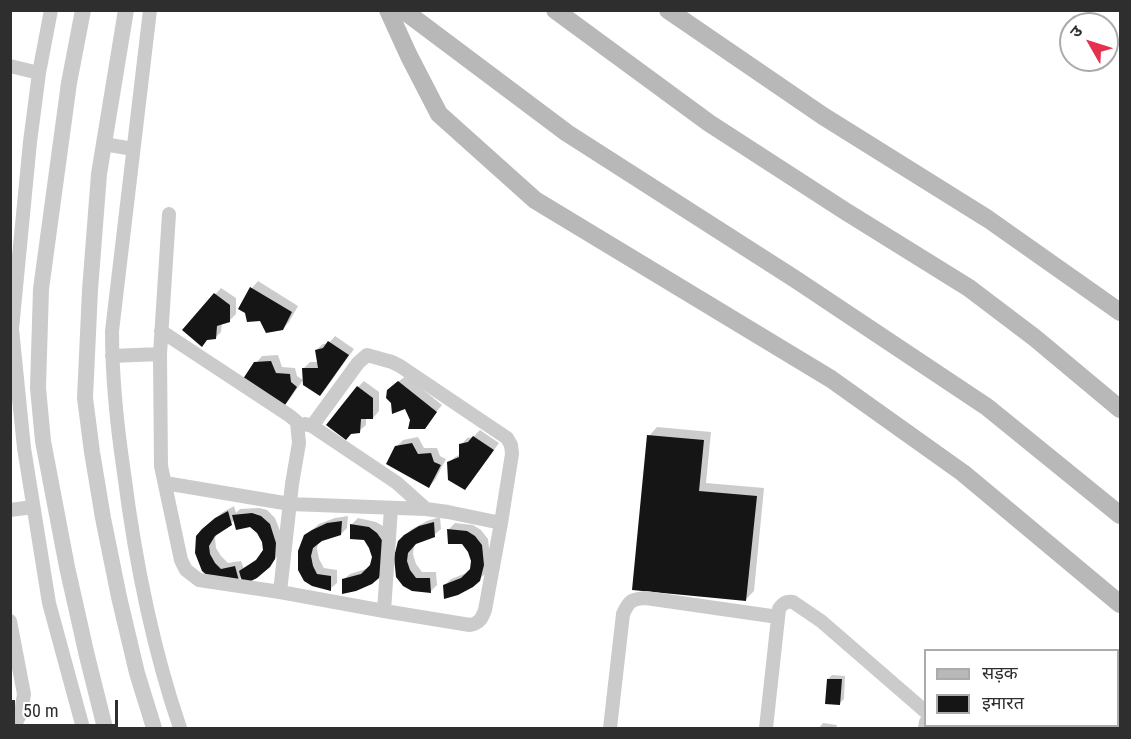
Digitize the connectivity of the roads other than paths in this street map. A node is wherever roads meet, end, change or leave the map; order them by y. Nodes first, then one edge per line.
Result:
1 (51, 10) edge
2 (83, 10) edge
3 (126, 10) edge
4 (150, 10) edge
5 (388, 10) edge
6 (403, 10) edge
7 (555, 10) edge
8 (668, 10) edge
9 (10, 66) edge
10 (39, 73) junction
11 (105, 144) junction
12 (133, 148) junction
13 (169, 214) dead end
14 (1120, 312) edge
15 (161, 331) junction
16 (160, 354) junction
17 (112, 356) junction
18 (1120, 409) edge
19 (297, 422) junction
20 (312, 426) junction
21 (165, 483) junction
22 (290, 504) junction
23 (33, 507) junction
24 (391, 508) junction
25 (426, 509) junction
26 (10, 510) edge
27 (1120, 515) edge
28 (501, 523) junction
29 (280, 592) junction
30 (1120, 604) edge
31 (384, 611) junction
32 (778, 617) junction
33 (10, 621) edge
34 (14, 655) edge
35 (924, 710) edge
36 (13, 729) edge
37 (83, 729) edge
38 (105, 729) edge
39 (154, 729) edge
40 (180, 729) edge
41 (610, 729) edge
42 (766, 729) edge

1 - 10 street
2 - 38 street
3 - 11 street
4 - 12 street
5 - 30 main road
6 - 27 main road
7 - 18 main road
8 - 14 main road
9 - 10 street
10 - 23 street
11 - 12 street
11 - 39 street
12 - 17 street
13 - 15 street
15 - 16 street
15 - 19 street
16 - 17 street
16 - 21 street
17 - 40 street
19 - 20 street
19 - 22 street
20 - 25 street
20 - 28 street
21 - 22 street
21 - 29 street
22 - 24 street
22 - 29 street
23 - 26 street
23 - 37 street
24 - 25 street
24 - 31 street
25 - 28 street
28 - 31 street
29 - 31 street
32 - 35 street
32 - 41 street
32 - 42 street
33 - 34 street
34 - 36 street

